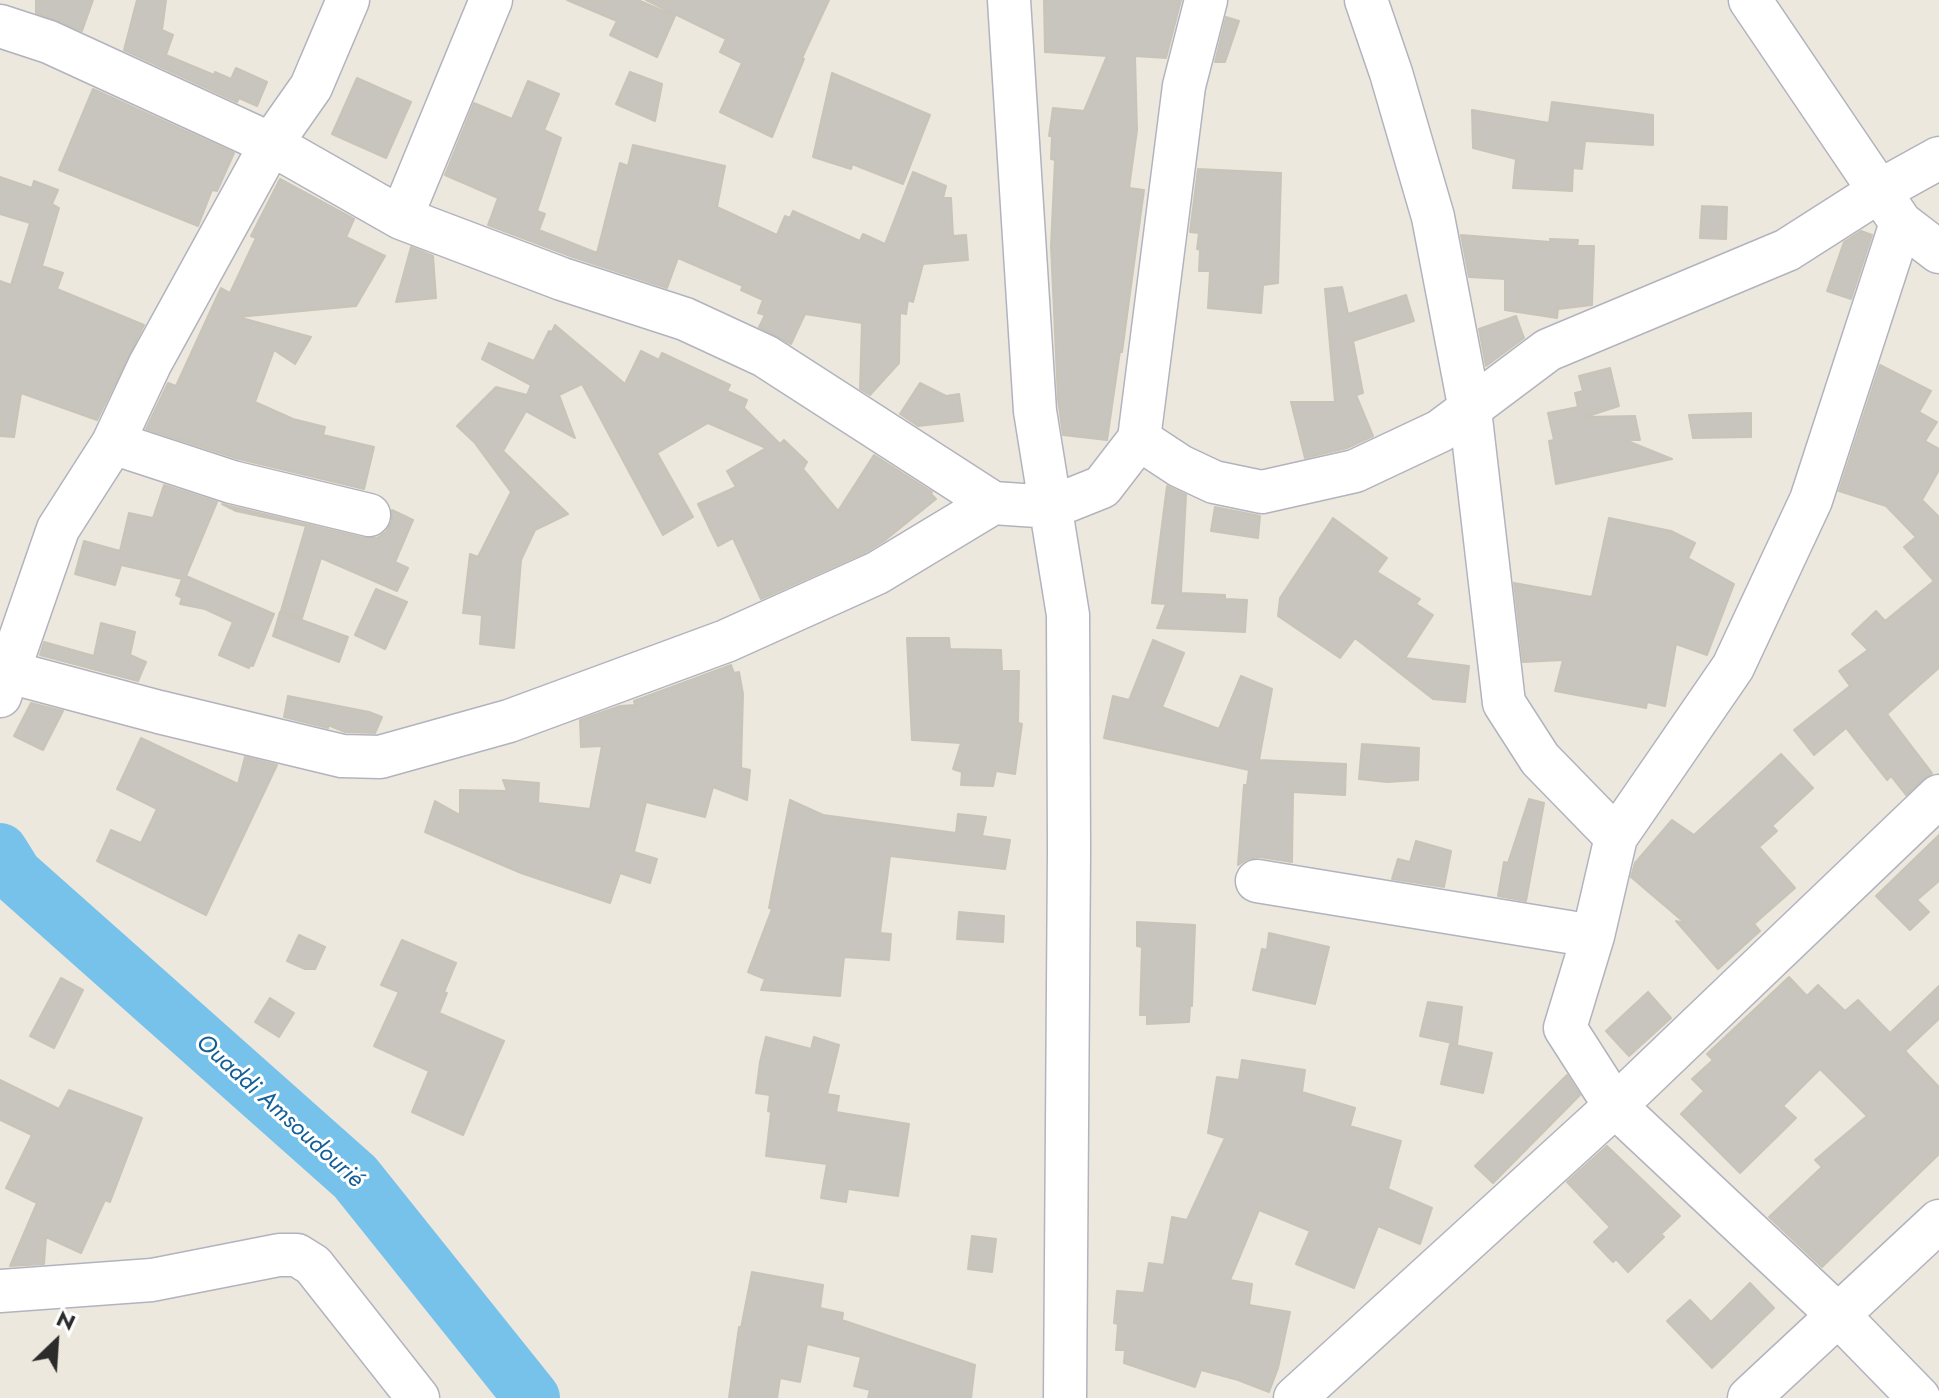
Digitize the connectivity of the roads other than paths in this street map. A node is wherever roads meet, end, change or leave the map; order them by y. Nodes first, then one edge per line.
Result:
1 (348, 0) edge
2 (491, 0) edge
3 (1009, 0) edge
4 (1206, 0) edge
5 (1366, 0) edge
6 (1750, 0) edge
7 (0, 26) edge
8 (271, 144) junction
9 (1939, 158) edge
10 (1891, 206) junction
11 (401, 218) junction
12 (1939, 252) edge
13 (1470, 410) junction
14 (1139, 439) junction
15 (113, 443) junction
16 (993, 503) junction
17 (1052, 507) junction
18 (369, 515) dead end
19 (5, 684) edge
20 (1939, 796) edge
21 (1616, 837) junction
22 (1257, 881) dead end
23 (1593, 936) junction
24 (1615, 1106) junction
25 (1939, 1221) edge
26 (0, 1291) edge
27 (1838, 1315) junction
28 (418, 1398) edge
29 (1065, 1398) edge
30 (1295, 1398) edge
31 (1749, 1398) edge
32 (1919, 1398) edge

1 - 8 street
2 - 11 street
3 - 17 street
4 - 14 street
5 - 13 street
6 - 10 street
7 - 8 street
8 - 11 street
8 - 15 street
9 - 10 street
10 - 12 street
10 - 13 street
10 - 21 street
11 - 16 street
13 - 14 street
13 - 21 street
14 - 17 street
15 - 18 street
15 - 19 street
16 - 17 street
16 - 19 street
17 - 29 street
20 - 24 street
21 - 23 street
22 - 23 street
23 - 24 street
24 - 27 street
24 - 30 street
25 - 27 street
26 - 28 street
27 - 31 street
27 - 32 street

